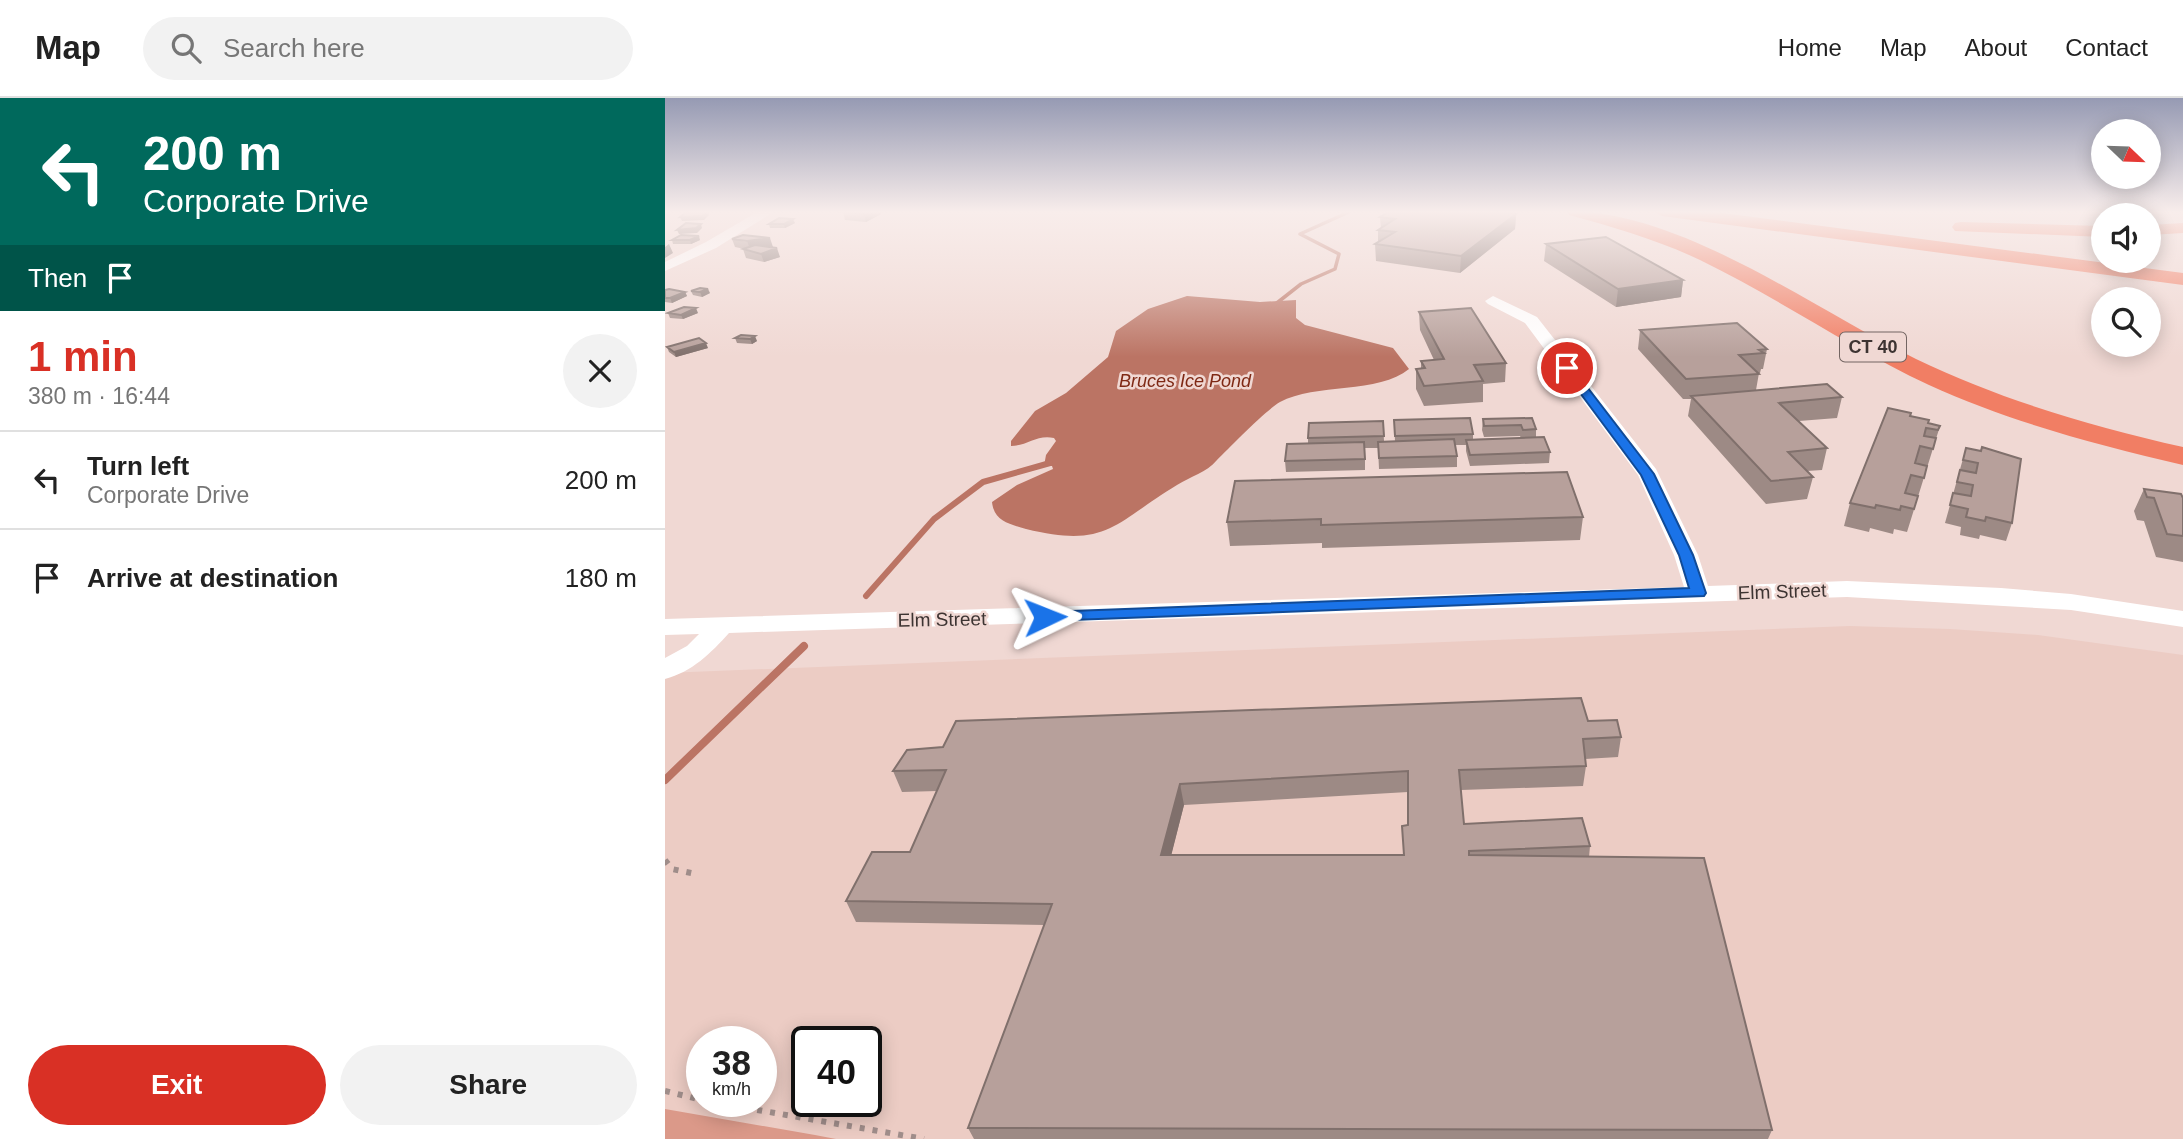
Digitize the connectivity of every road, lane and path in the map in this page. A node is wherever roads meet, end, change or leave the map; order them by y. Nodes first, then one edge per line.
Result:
1 (1714, 260) edge
2 (2034, 260) edge
3 (2161, 261) edge
4 (2183, 264) edge
5 (2183, 279) edge
6 (1493, 301) dead end
7 (2183, 456) edge
8 (1698, 593) junction
9 (2183, 619) edge
10 (723, 624) junction
11 (665, 627) edge
12 (665, 670) edge
13 (665, 860) edge
14 (697, 874) dead end
15 (665, 1091) edge
16 (686, 1096) edge
17 (777, 1113) edge
18 (924, 1139) edge

1 - 7 highway, CT 40
2 - 5 highway
3 - 4 highway
6 - 8 street
8 - 9 street, Elm Street
8 - 10 street, Elm Street
10 - 11 street, Elm Street
10 - 12 street
13 - 14 path
15 - 16 path
17 - 18 path

